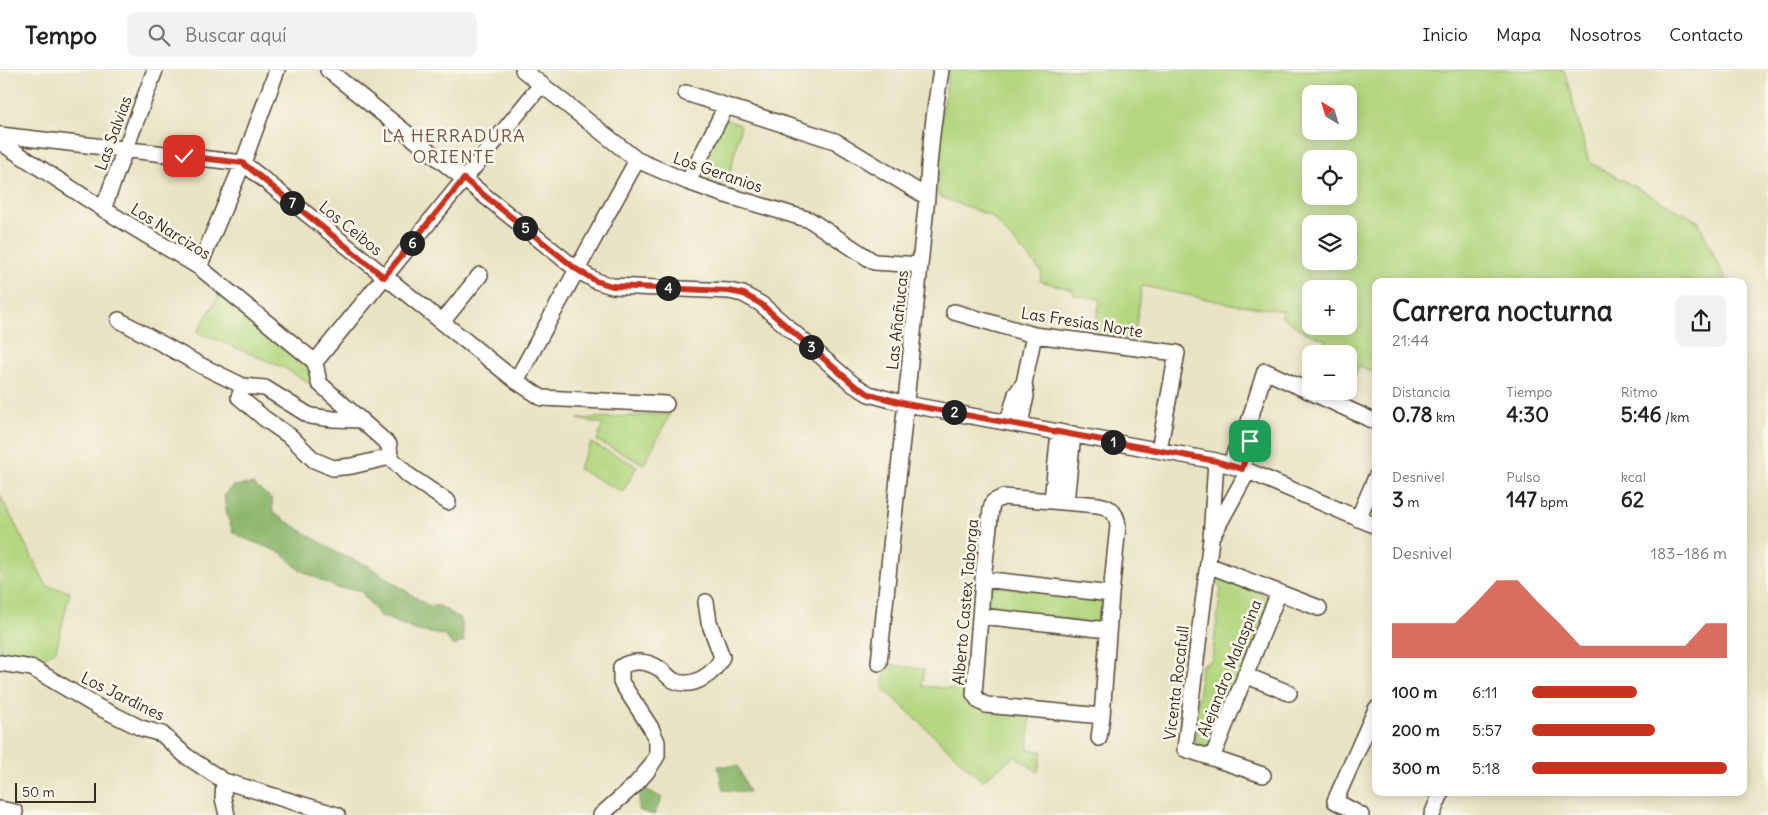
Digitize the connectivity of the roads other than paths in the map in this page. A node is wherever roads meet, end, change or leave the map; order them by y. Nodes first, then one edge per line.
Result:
1 (155, 70) edge
2 (277, 70) edge
3 (328, 70) edge
4 (523, 70) edge
5 (941, 70) edge
6 (541, 85) junction
7 (686, 93) dead end
8 (726, 106) junction
9 (0, 135) edge
10 (0, 142) edge
11 (126, 149) junction
12 (637, 160) junction
13 (243, 163) junction
14 (464, 179) junction
15 (688, 182) junction
16 (927, 197) junction
17 (103, 209) junction
18 (920, 265) junction
19 (199, 267) junction
20 (576, 269) junction
21 (480, 275) dead end
22 (384, 277) junction
23 (954, 312) dead end
24 (119, 320) dead end
25 (442, 322) junction
26 (1034, 335) junction
27 (315, 362) junction
28 (516, 381) junction
29 (243, 386) junction
30 (666, 404) dead end
31 (906, 404) junction
32 (362, 420) junction
33 (1372, 420) edge
34 (1014, 423) junction
35 (1066, 433) junction
36 (1159, 450) junction
37 (390, 456) junction
38 (1234, 467) junction
39 (1372, 486) edge
40 (1059, 501) junction
41 (448, 502) dead end
42 (1358, 518) junction
43 (1372, 524) edge
44 (1211, 539) junction
45 (1208, 565) junction
46 (983, 579) junction
47 (1279, 592) junction
48 (1111, 594) junction
49 (706, 602) dead end
50 (1319, 608) dead end
51 (980, 616) junction
52 (1108, 630) junction
53 (0, 663) edge
54 (880, 663) dead end
55 (1245, 675) junction
56 (1289, 693) dead end
57 (1102, 716) junction
58 (1372, 717) edge
59 (1099, 738) dead end
60 (1212, 758) junction
61 (1263, 775) dead end
62 (224, 780) junction
63 (1440, 796) edge
64 (227, 815) edge
65 (337, 815) edge
66 (601, 815) edge
67 (1361, 815) edge
68 (1432, 815) edge

1 - 11 street, Las Salvias
2 - 13 street
3 - 14 street
4 - 6 street, Los Geranios
5 - 16 street, Las Añañucas
6 - 12 street, Los Geranios
6 - 14 street
7 - 8 street
8 - 15 street
8 - 16 street
9 - 11 street
10 - 17 street, Los Narcizos
11 - 13 street
11 - 17 street, Las Salvias
12 - 15 street, Los Geranios
12 - 20 street
13 - 19 street
13 - 22 street, Los Ceibos
14 - 20 street
14 - 22 street
15 - 18 street, Los Geranios
16 - 18 street, Las Añañucas
17 - 19 street, Los Narcizos
18 - 31 street, Las Añañucas
19 - 27 street, Los Narcizos
20 - 28 street
20 - 31 street
21 - 25 street
22 - 25 street, Los Ceibos
22 - 27 street
23 - 26 street, Las Fresias Norte
24 - 29 street
25 - 28 street, Los Ceibos
26 - 34 street
26 - 36 street, Las Fresias Norte
27 - 32 street
28 - 30 street, Los Ceibos
29 - 32 street
29 - 37 street
31 - 34 street
31 - 54 street, Las Añañucas
32 - 37 street
33 - 38 street
34 - 35 street
35 - 36 street
35 - 40 street
36 - 38 street
37 - 41 street
38 - 42 street
38 - 44 street, Vicenta Rocafull
38 - 44 street, Vicenta Rocafull
39 - 42 street
40 - 46 street, Alberto Castex Taborga
40 - 48 street, Alberto Castex Taborga
42 - 43 street
44 - 45 street, Vicenta Rocafull
45 - 47 street
45 - 60 street, Vicenta Rocafull
46 - 48 street
46 - 51 street, Alberto Castex Taborga
47 - 50 street
47 - 55 street, Alejandro Malaspina
48 - 52 street, Alberto Castex Taborga
49 - 66 street
51 - 52 street
51 - 57 street, Alberto Castex Taborga
52 - 57 street, Alberto Castex Taborga
53 - 62 street, Los Jardines
55 - 56 street
55 - 60 street, Alejandro Malaspina
57 - 59 street, Alberto Castex Taborga
58 - 67 street
60 - 61 street, Vicenta Rocafull
62 - 64 street
62 - 65 street, Los Jardines
63 - 68 street

